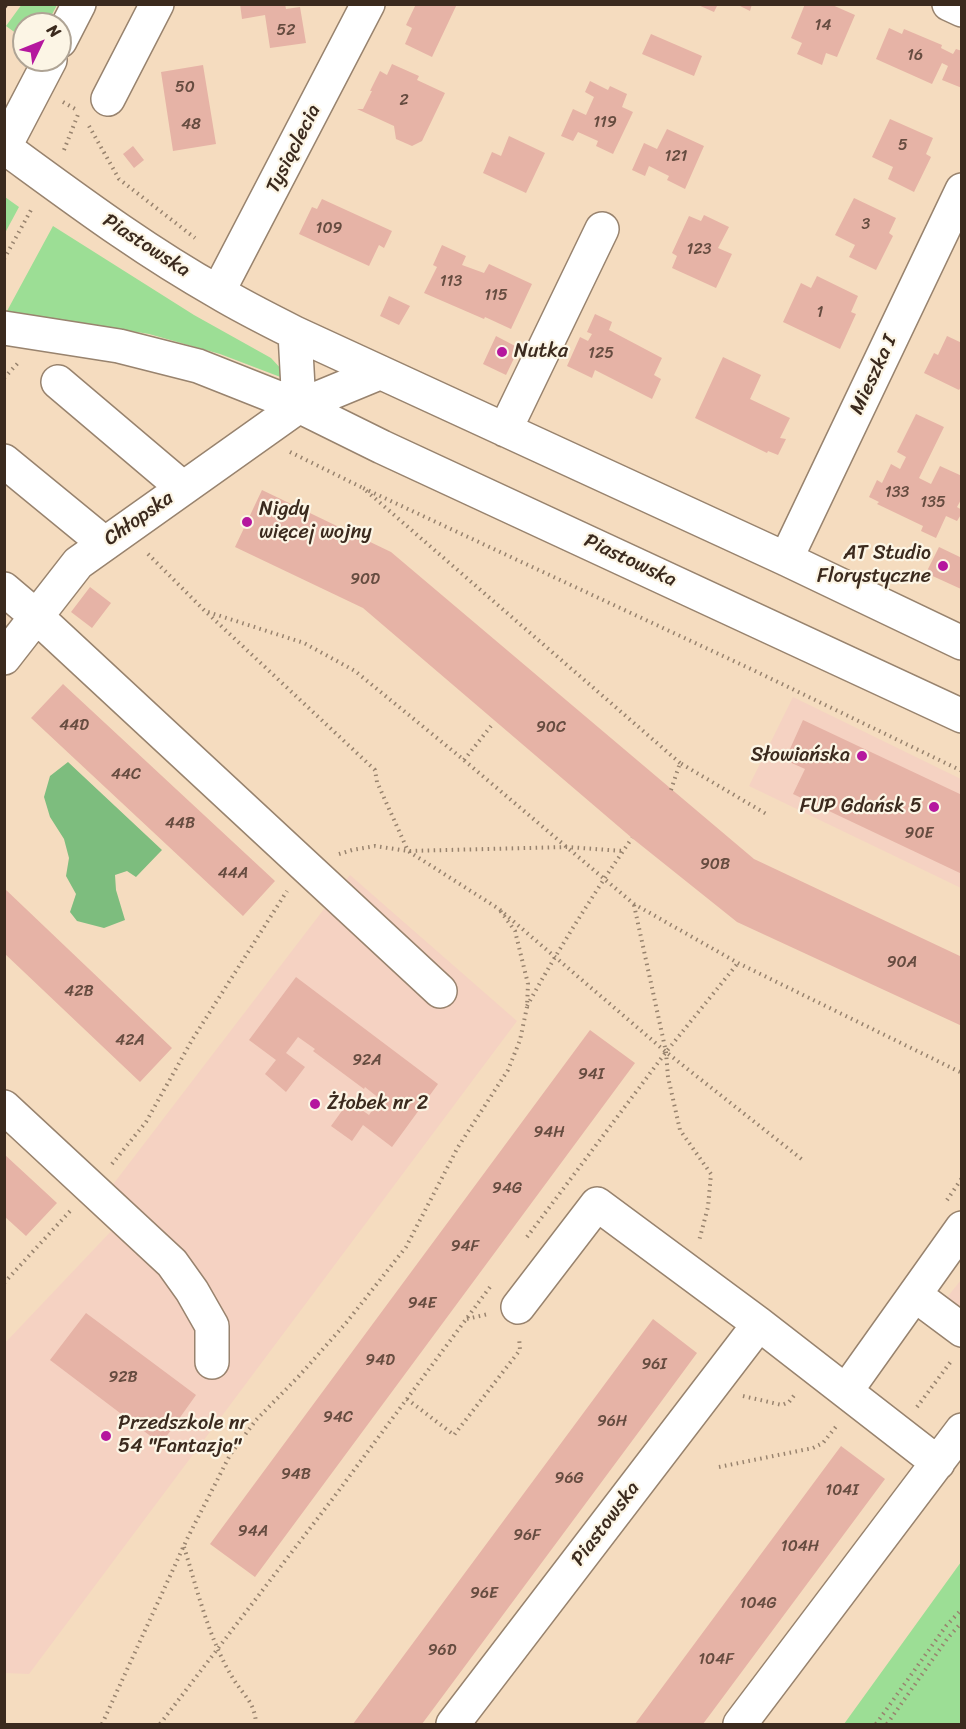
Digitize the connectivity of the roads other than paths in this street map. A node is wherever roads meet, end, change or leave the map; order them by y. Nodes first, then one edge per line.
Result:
1 (79, 4) edge
2 (157, 4) edge
3 (368, 4) edge
4 (949, 4) edge
5 (962, 10) edge
6 (72, 18) edge
7 (44, 72) edge
8 (94, 105) road end
9 (5, 148) edge
10 (962, 190) edge
11 (602, 229) dead end
12 (225, 279) junction
13 (4, 328) edge
14 (295, 333) junction
15 (379, 372) junction
16 (58, 382) dead end
17 (299, 406) junction
18 (505, 430) junction
19 (4, 460) edge
20 (183, 488) junction
21 (104, 543) junction
22 (786, 560) junction
23 (4, 589) edge
24 (37, 617) junction
25 (962, 643) edge
26 (4, 658) edge
27 (962, 716) edge
28 (440, 992) dead end
29 (4, 1107) edge
30 (952, 1217) edge
31 (915, 1295) junction
32 (518, 1307) road end
33 (759, 1324) junction
34 (958, 1343) edge
35 (212, 1362) dead end
36 (845, 1403) junction
37 (962, 1430) edge
38 (938, 1462) junction
39 (453, 1725) edge
40 (740, 1725) edge

1 - 6 street
2 - 8 street
3 - 12 street, Tysiąclecia
4 - 5 street
7 - 9 street
9 - 12 street, Piastowska
10 - 22 street, Mieszka I
11 - 18 street
12 - 14 street, Piastowska
13 - 17 street, Piastowska
14 - 15 street, Piastowska
14 - 17 street
15 - 17 street
15 - 18 street, Piastowska
16 - 20 street
17 - 20 street, Chłopska
17 - 27 street, Piastowska
18 - 22 street, Piastowska
19 - 21 street
20 - 21 street, Chłopska
21 - 24 street, Chłopska
22 - 25 street, Piastowska
23 - 24 street
24 - 26 street, Chłopska
24 - 28 street
29 - 35 street
30 - 31 street
31 - 34 street
31 - 36 street
32 - 33 street
33 - 36 street
33 - 39 street, Piastowska
36 - 38 street
37 - 38 street
38 - 40 street

